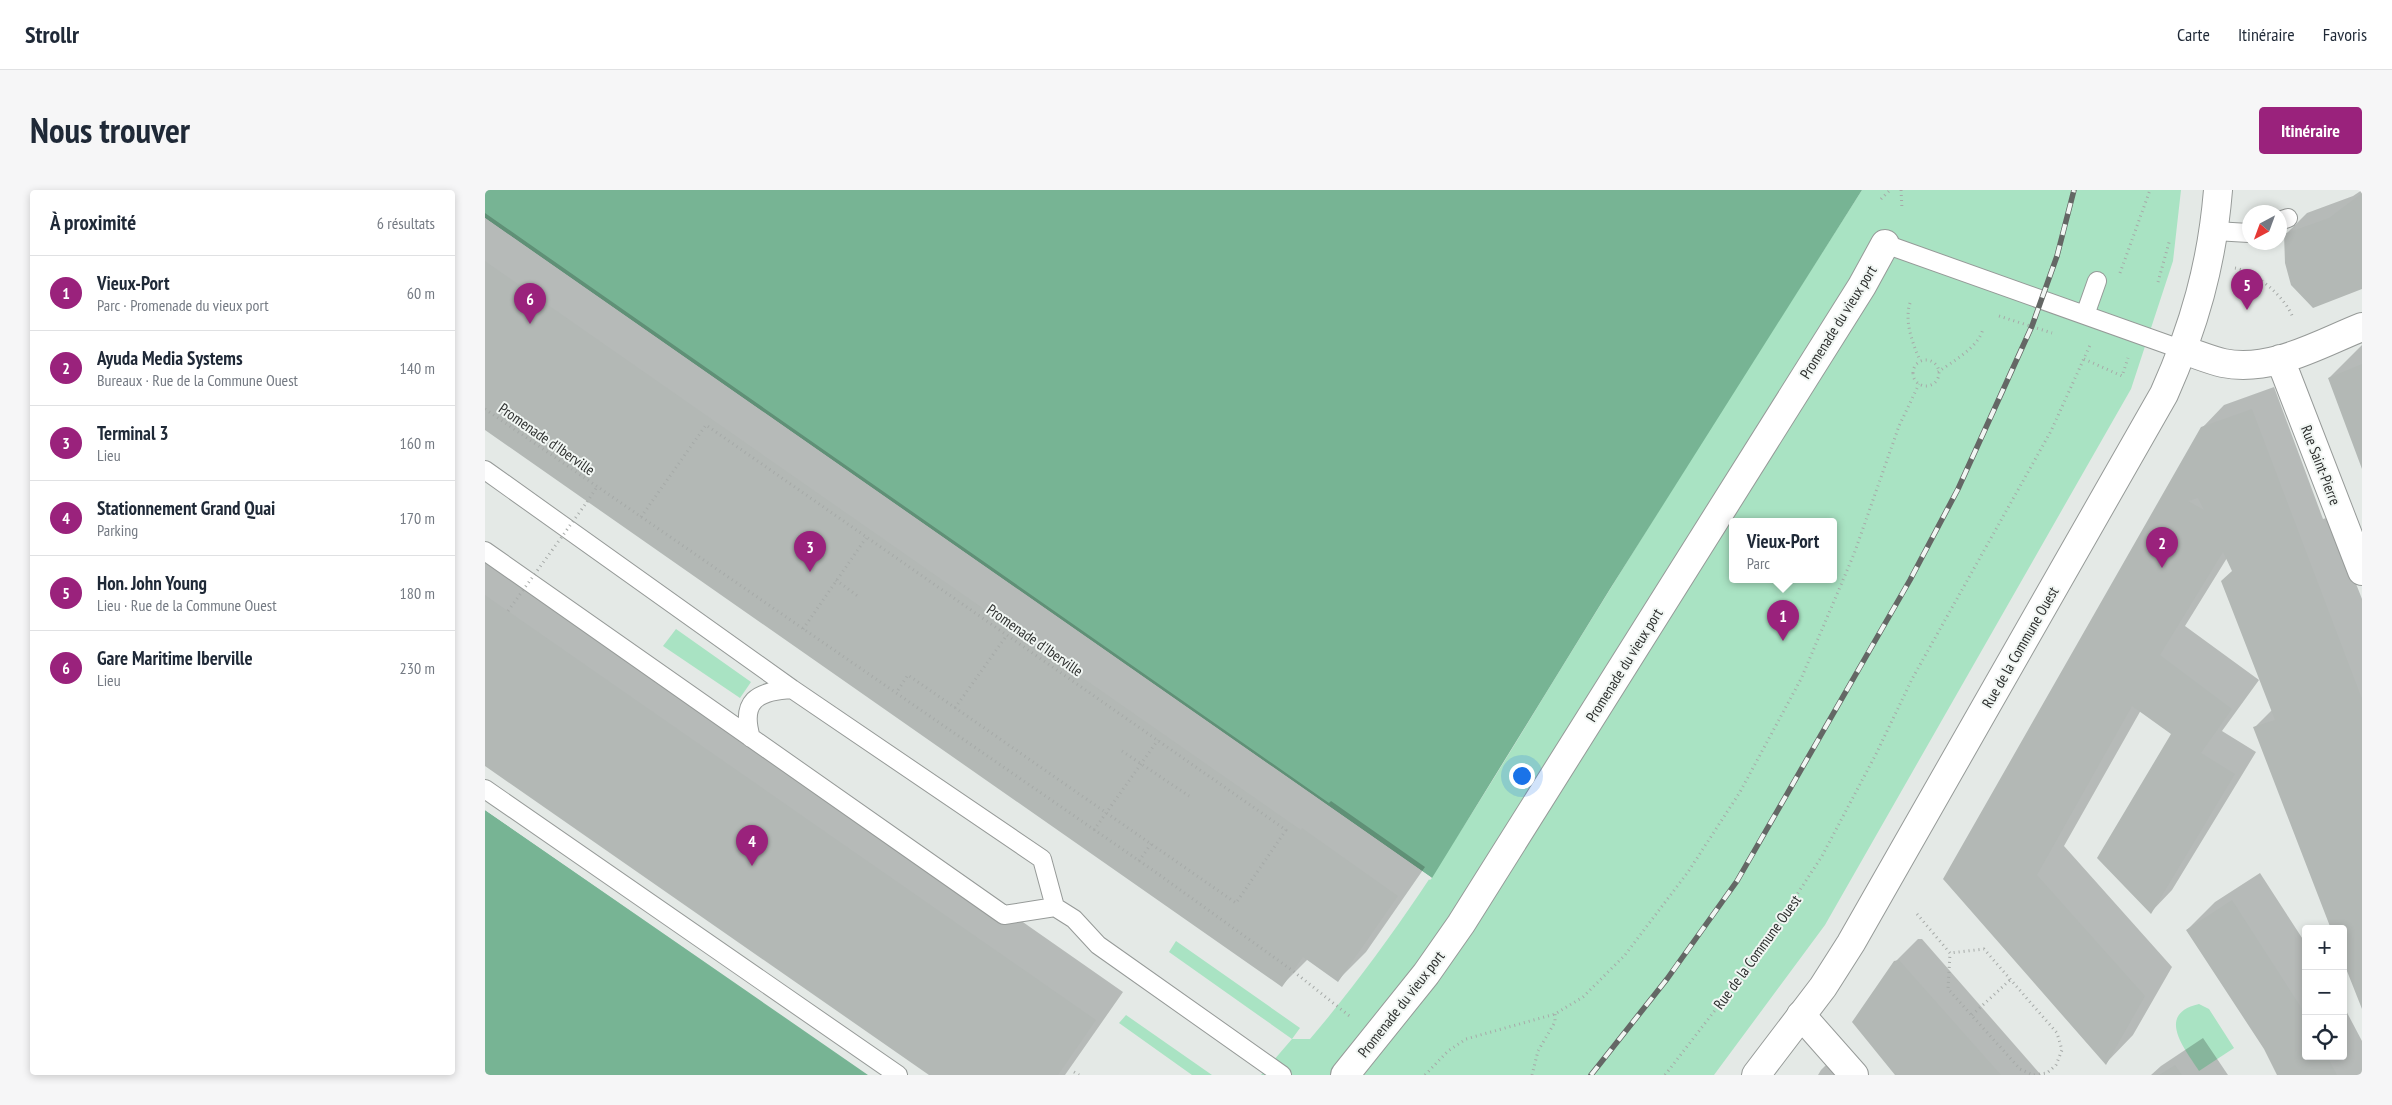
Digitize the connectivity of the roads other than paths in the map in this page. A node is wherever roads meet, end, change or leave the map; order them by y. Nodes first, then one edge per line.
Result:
1 (2218, 190) edge
2 (2215, 231) junction
3 (2242, 232) edge
4 (1885, 244) joint
5 (2097, 281) dead end
6 (2085, 315) junction
7 (2362, 328) edge
8 (2183, 350) junction
9 (2280, 359) junction
10 (485, 470) edge
11 (485, 551) edge
12 (2362, 571) edge
13 (792, 689) junction
14 (751, 738) junction
15 (485, 789) edge
16 (1055, 907) junction
17 (1801, 1015) junction
18 (898, 1075) edge
19 (1282, 1075) edge
20 (1345, 1075) edge
21 (1756, 1075) edge
22 (1854, 1075) edge

1 - 2 street, Rue de la Commune Ouest
2 - 3 lane
2 - 8 street, Rue de la Commune Ouest
4 - 6 lane
4 - 20 street, Promenade du vieux port
5 - 6 lane
6 - 8 lane
7 - 9 street
8 - 9 street
8 - 17 street, Rue de la Commune Ouest
9 - 12 street, Rue Saint-Pierre
10 - 13 lane
11 - 14 lane
13 - 14 lane
13 - 16 lane
14 - 16 lane
15 - 18 lane
16 - 19 lane
17 - 21 street, Rue de la Commune Ouest
17 - 22 street

